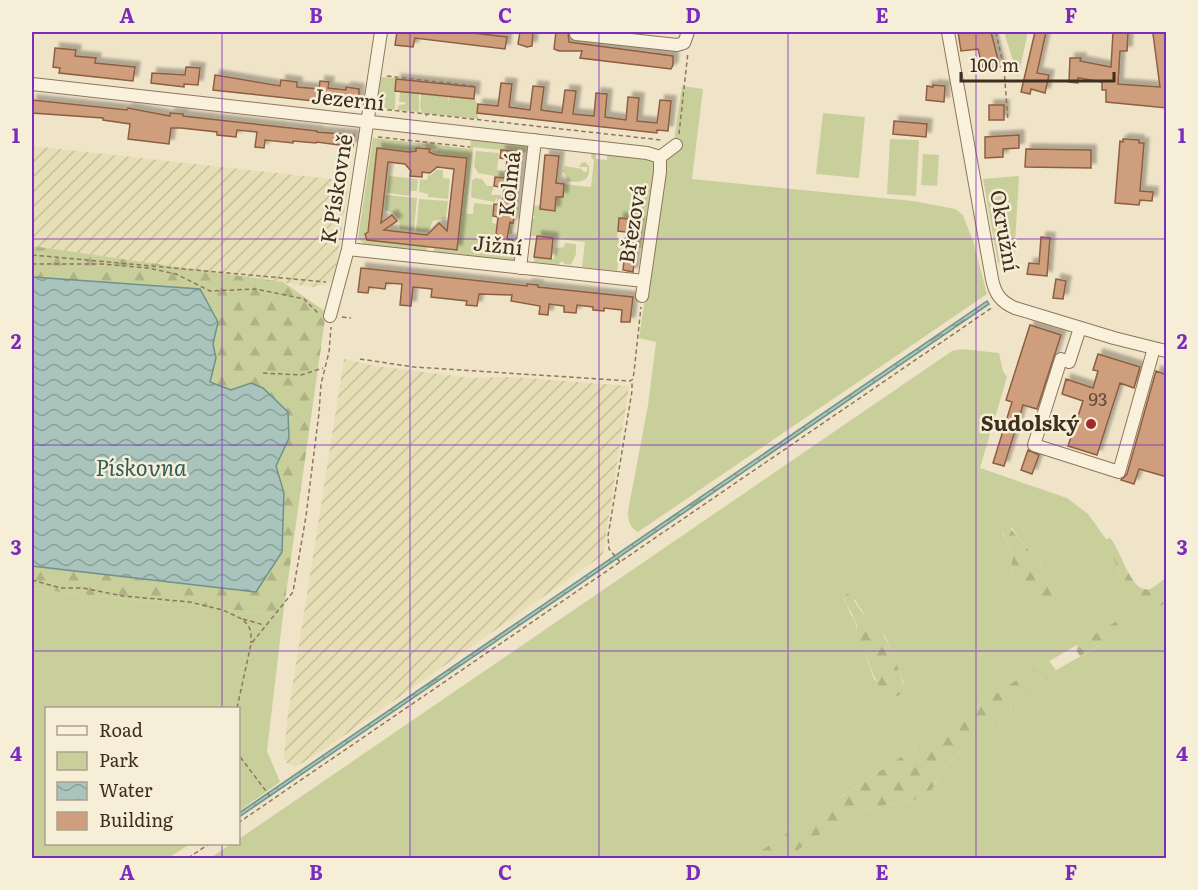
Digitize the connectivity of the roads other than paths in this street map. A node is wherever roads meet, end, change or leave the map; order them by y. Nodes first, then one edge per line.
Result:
1 (381, 32) edge
2 (948, 32) edge
3 (576, 34) dead end
4 (686, 37) edge
5 (32, 84) edge
6 (367, 122) junction
7 (534, 140) junction
8 (670, 143) road end
9 (660, 157) junction
10 (348, 249) junction
11 (520, 268) junction
12 (644, 281) junction
13 (642, 296) road end
14 (324, 314) road end
15 (1080, 328) junction
16 (1154, 348) junction
17 (1167, 351) edge

1 - 6 street, K Pískovně
2 - 15 street, Okružní
3 - 4 street
5 - 6 street, Jezerní
6 - 7 street, Jezerní
6 - 10 street, K Pískovně
7 - 9 street, Jezerní
7 - 11 street, Kolmá
8 - 9 street
9 - 12 street, Březová
10 - 11 street, Jižní
10 - 14 street, K Pískovně
11 - 12 street, Jižní
12 - 13 street, Březová
15 - 16 street, Okružní
15 - 16 street
16 - 17 street, Okružní

